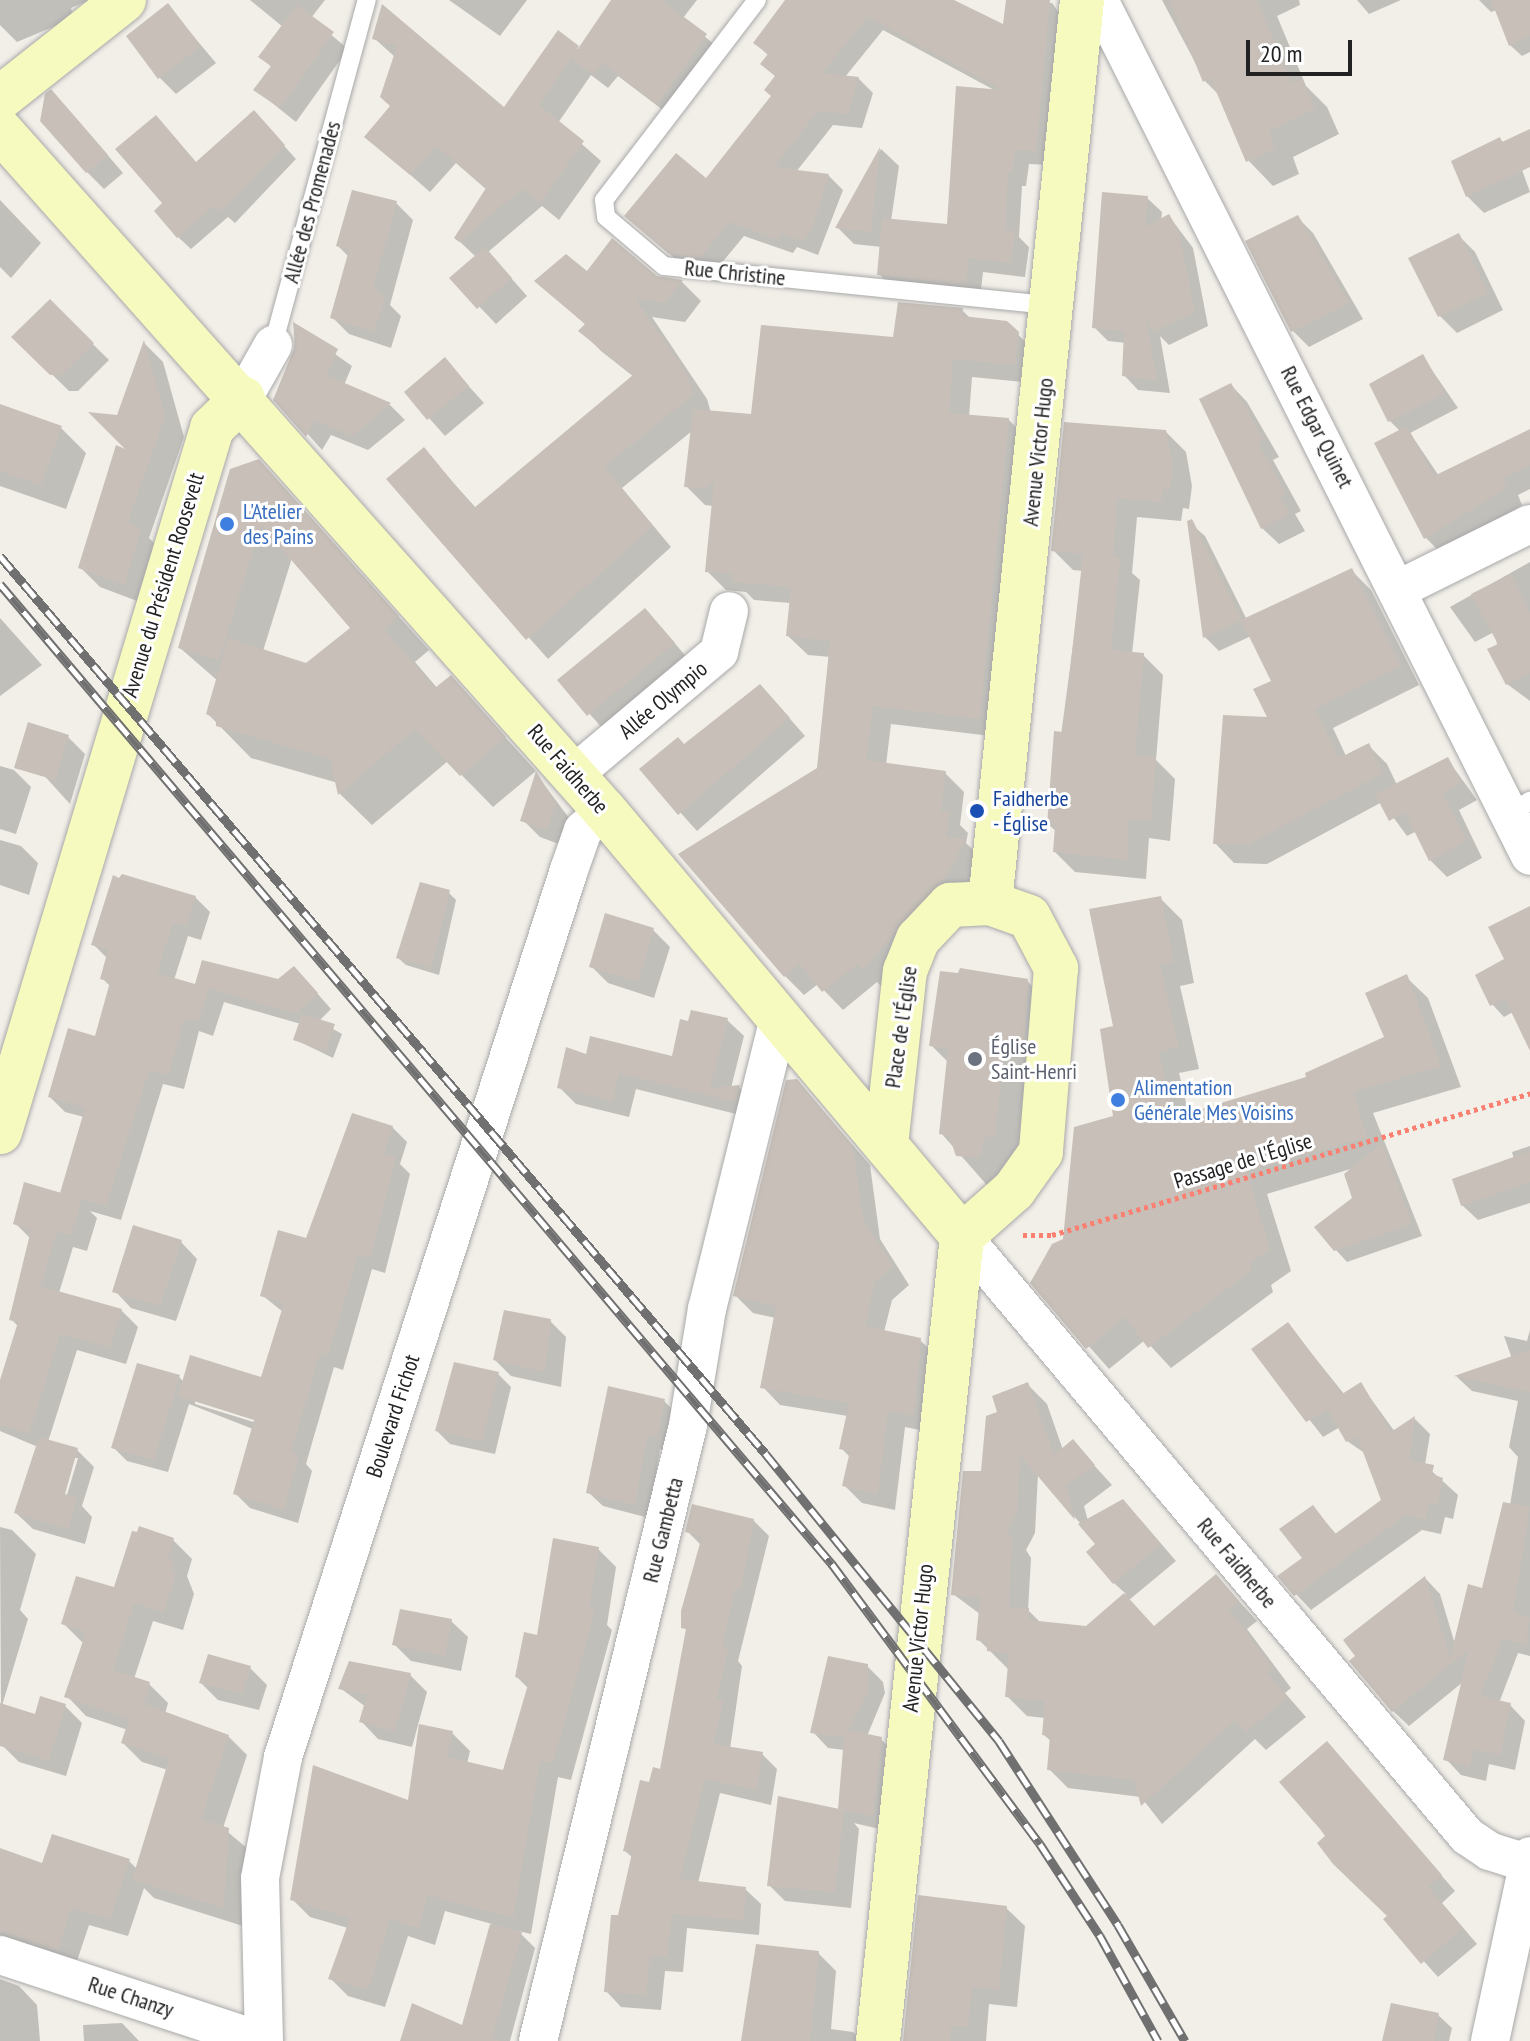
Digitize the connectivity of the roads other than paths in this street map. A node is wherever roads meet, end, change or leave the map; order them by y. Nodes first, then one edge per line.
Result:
1 (124, 0) edge
2 (367, 0) edge
3 (757, 0) edge
4 (1082, 0) edge
5 (1099, 0) edge
6 (0, 98) edge
7 (0, 130) edge
8 (1053, 305) junction
9 (273, 345) joint
10 (243, 398) junction
11 (1530, 524) edge
12 (1399, 589) junction
13 (729, 611) dead end
14 (573, 775) junction
15 (1519, 808) edge
16 (605, 811) junction
17 (1530, 856) edge
18 (990, 903) junction
19 (779, 1018) junction
20 (0, 1132) edge
21 (886, 1145) junction
22 (962, 1236) junction
23 (1529, 1861) edge
24 (0, 1955) edge
25 (263, 2041) edge
26 (538, 2041) edge
27 (878, 2041) edge
28 (1490, 2041) edge

1 - 6 street
2 - 9 lane, Allée des Promenades
3 - 8 lane, Rue Christine
4 - 8 street, Avenue Victor Hugo
5 - 12 street, Rue Edgar Quinet
7 - 10 street
8 - 18 street, Avenue Victor Hugo
9 - 10 street, Allée des Promenades
10 - 14 street, Rue Faidherbe
10 - 20 street, Avenue du Président Roosevelt
11 - 12 street
12 - 15 street, Rue Edgar Quinet
13 - 14 street, Allée Olympio
14 - 16 street, Rue Faidherbe
15 - 17 street, Rue Edgar Quinet
16 - 19 street, Rue Faidherbe
16 - 25 street, Boulevard Fichot
18 - 21 street, Place de l'Église
18 - 22 street, Place de l'Église
19 - 21 street, Rue Faidherbe
19 - 26 street, Rue Gambetta
21 - 22 street
22 - 23 street, Rue Faidherbe
22 - 27 street, Avenue Victor Hugo
23 - 28 street
24 - 25 street, Rue Chanzy

